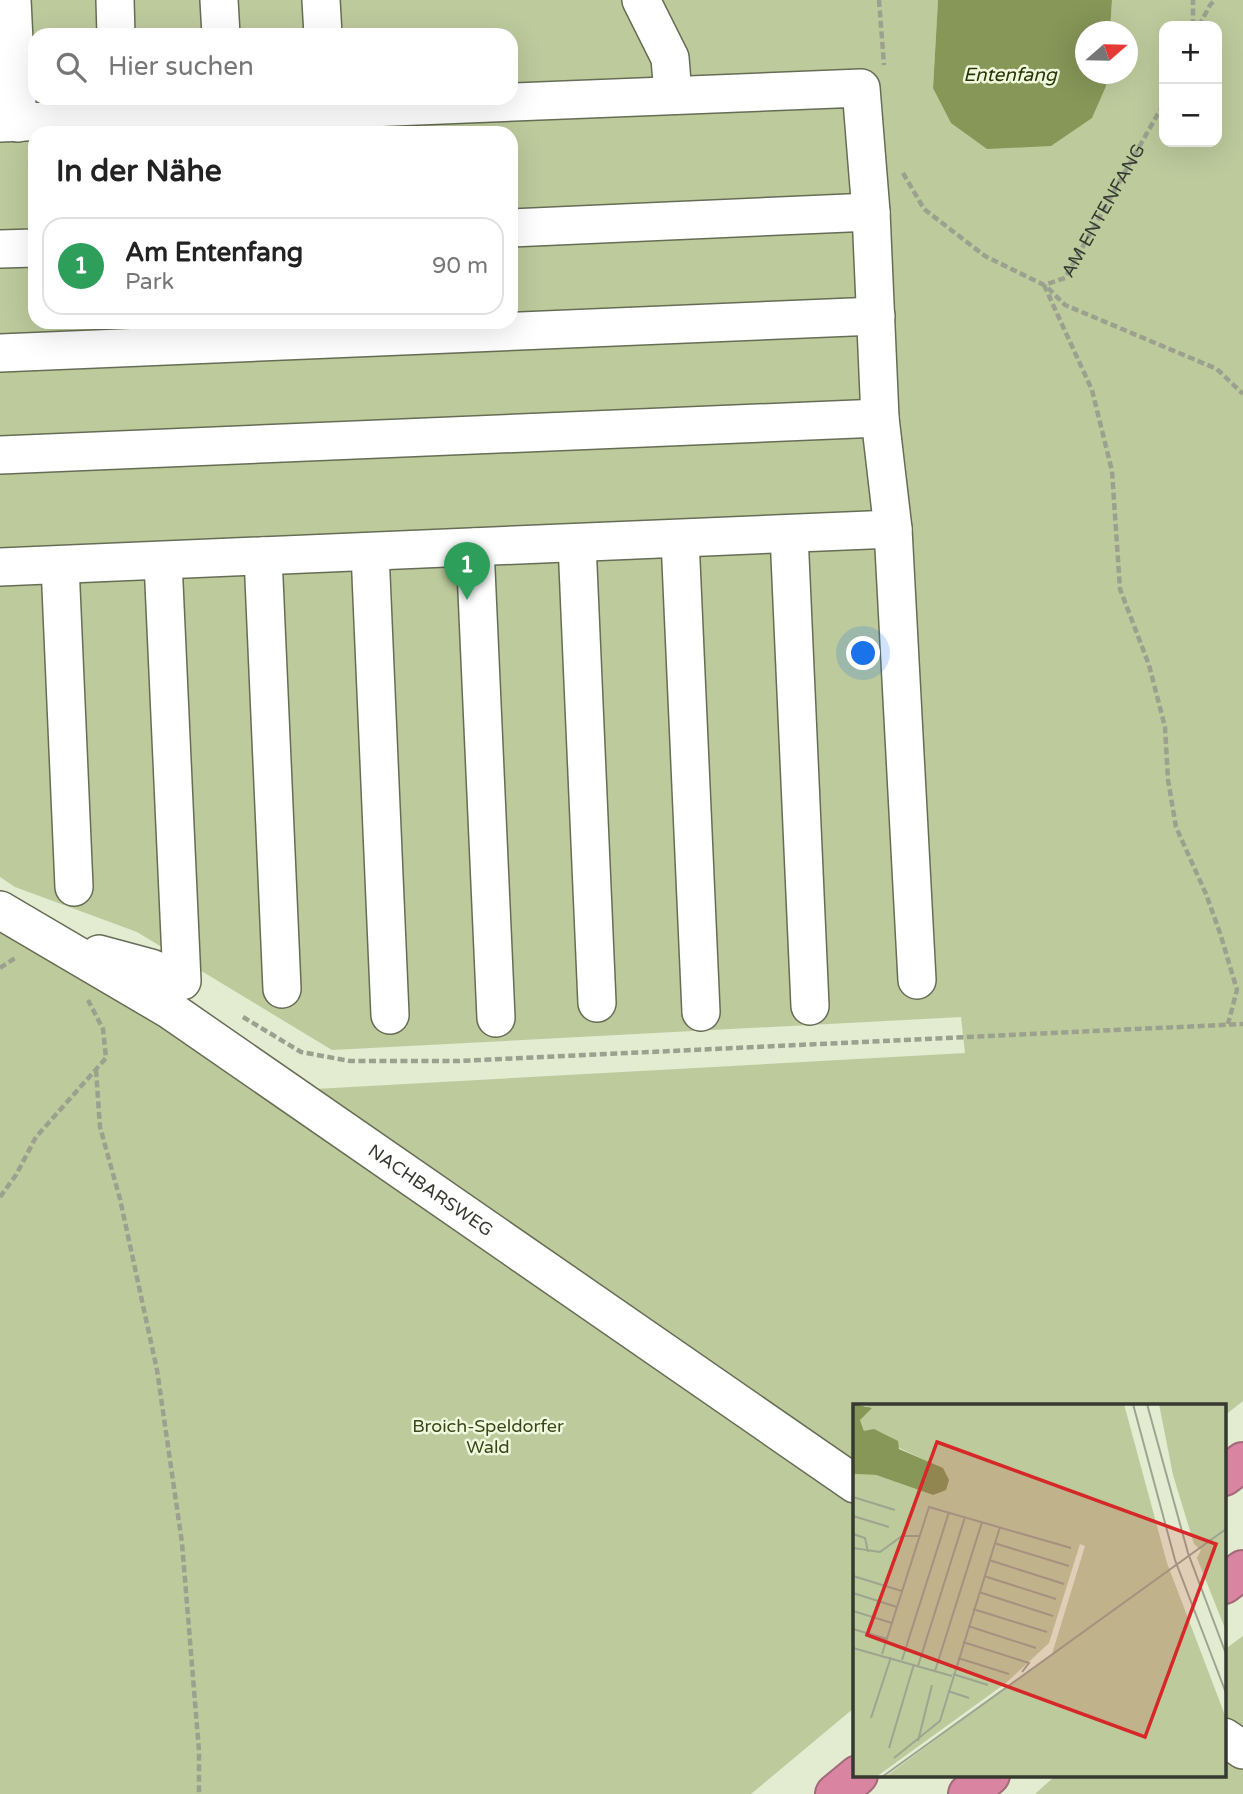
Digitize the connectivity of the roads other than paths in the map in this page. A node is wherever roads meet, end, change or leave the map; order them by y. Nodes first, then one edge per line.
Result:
1 (12, 0) edge
2 (115, 0) edge
3 (219, 0) edge
4 (321, 0) edge
5 (641, 0) edge
6 (117, 28) edge
7 (221, 28) edge
8 (323, 28) edge
9 (673, 95) junction
10 (518, 99) edge
11 (275, 105) edge
12 (224, 106) edge
13 (120, 108) edge
14 (9, 123) edge
15 (871, 212) junction
16 (518, 228) edge
17 (28, 247) edge
18 (0, 249) edge
19 (876, 316) junction
20 (0, 353) edge
21 (880, 418) junction
22 (0, 455) edge
23 (893, 530) junction
24 (789, 534) junction
25 (680, 539) junction
26 (578, 543) junction
27 (475, 547) junction
28 (370, 552) junction
29 (263, 556) junction
30 (163, 561) junction
31 (60, 565) junction
32 (0, 567) edge
33 (74, 887) dead end
34 (0, 909) edge
35 (58, 943) junction
36 (917, 980) dead end
37 (282, 989) dead end
38 (597, 1003) dead end
39 (810, 1006) dead end
40 (701, 1012) dead end
41 (390, 1015) dead end
42 (496, 1018) dead end
43 (1243, 1462) edge
44 (1226, 1475) edge
45 (853, 1483) edge
46 (1243, 1570) edge
47 (1226, 1583) edge
48 (1226, 1738) edge
49 (1243, 1750) edge
50 (857, 1776) edge
51 (989, 1776) edge
52 (835, 1794) edge
53 (968, 1794) edge

1 - 14 lane
2 - 6 lane
3 - 7 lane
4 - 8 lane
5 - 9 lane
9 - 10 lane
9 - 15 lane
11 - 12 lane
12 - 13 lane
13 - 14 lane
15 - 16 lane
15 - 19 lane
17 - 18 lane
19 - 20 lane
19 - 21 lane
21 - 22 lane
21 - 23 lane
23 - 24 lane
23 - 36 lane
24 - 25 lane
24 - 39 lane
25 - 26 lane
25 - 40 lane
26 - 27 lane
26 - 38 lane
27 - 28 lane
27 - 42 lane
28 - 29 lane
28 - 41 lane
29 - 30 lane
29 - 37 lane
30 - 31 lane
30 - 35 lane
31 - 32 lane
31 - 33 lane
34 - 35 lane, NACHBARSWEG
35 - 45 lane, NACHBARSWEG
43 - 44 highway
46 - 47 highway
48 - 49 lane
50 - 52 highway
51 - 53 highway

